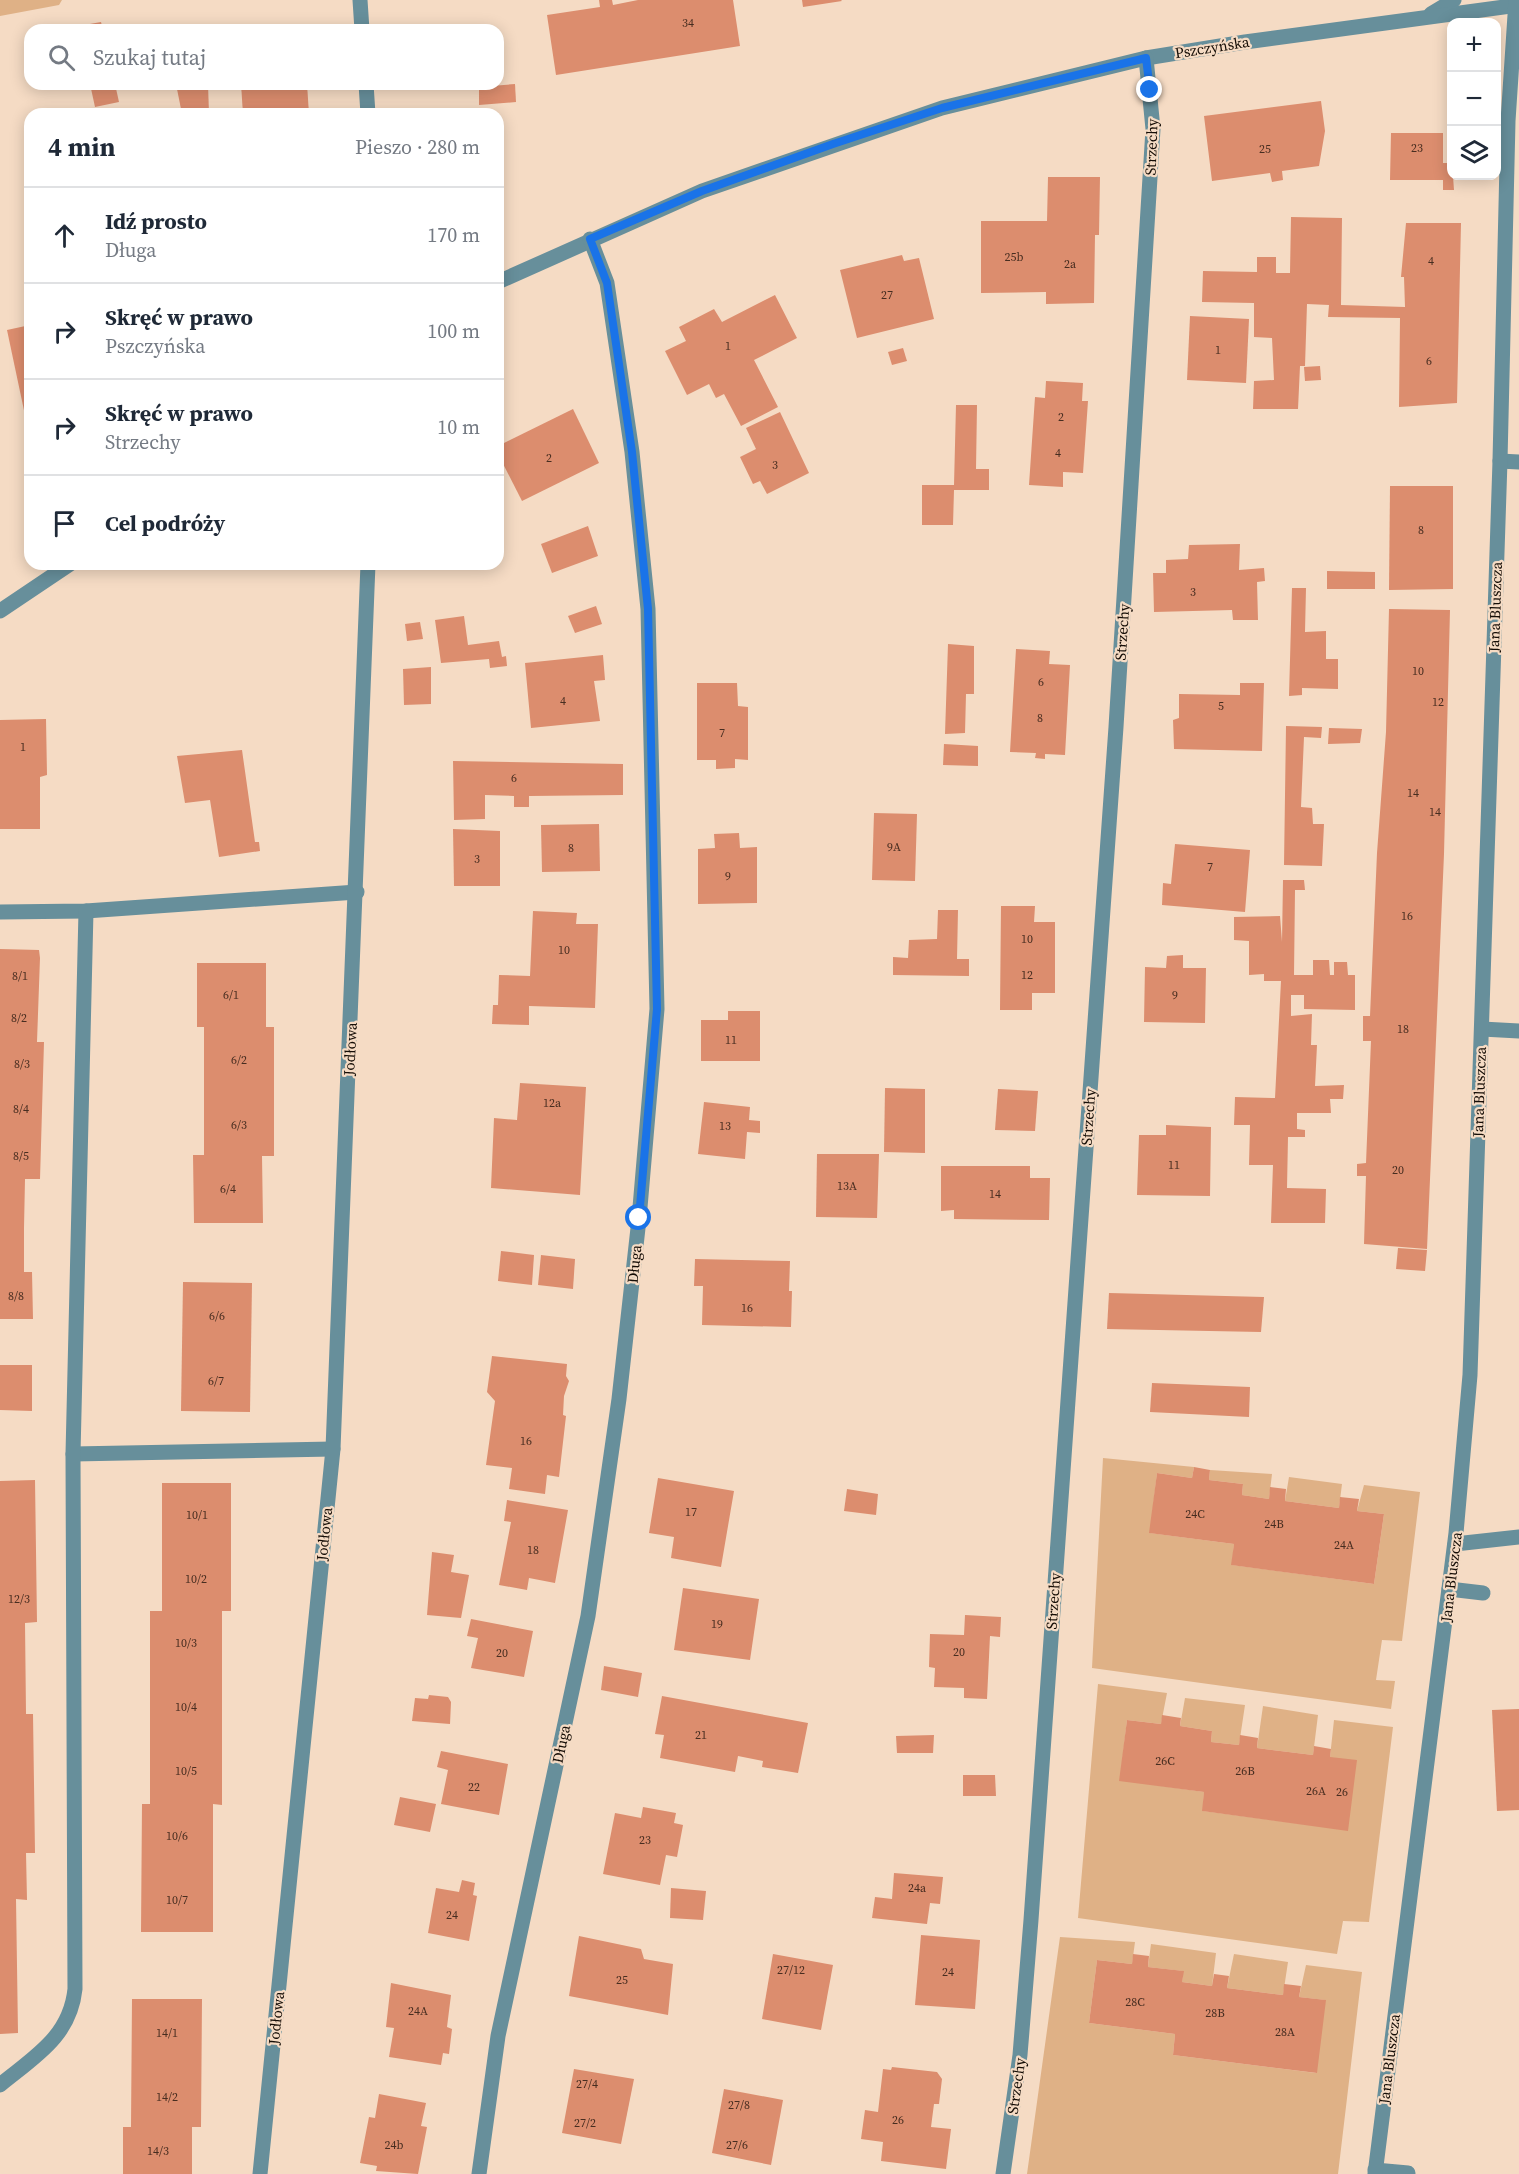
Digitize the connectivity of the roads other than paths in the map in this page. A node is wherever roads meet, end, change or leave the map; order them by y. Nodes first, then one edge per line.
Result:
1 (360, 0) edge
2 (1454, 0) edge
3 (1517, 4) edge
4 (1425, 17) junction
5 (362, 24) edge
6 (1146, 58) junction
7 (366, 90) edge
8 (368, 108) edge
9 (590, 239) junction
10 (504, 279) edge
11 (1500, 461) junction
12 (1519, 462) edge
13 (61, 570) edge
14 (368, 570) edge
15 (0, 611) edge
16 (357, 892) junction
17 (86, 911) junction
18 (0, 912) edge
19 (1482, 1029) junction
20 (1519, 1031) edge
21 (333, 1449) junction
22 (74, 1454) junction
23 (1519, 1537) edge
24 (1455, 1544) junction
25 (1449, 1589) junction
26 (1483, 1593) dead end
27 (0, 2085) edge
28 (1375, 2172) edge
29 (1408, 2173) edge
30 (260, 2174) edge
31 (479, 2174) edge
32 (1003, 2174) edge

1 - 5 street
2 - 4 street, Pszczyńska
3 - 4 street, Pszczyńska
3 - 11 street, Jana Bluszcza
4 - 6 street, Pszczyńska
6 - 9 street, Pszczyńska
6 - 32 street, Strzechy
7 - 8 street
9 - 10 street, Pszczyńska
9 - 31 street, Długa
11 - 12 street
11 - 19 street, Jana Bluszcza
13 - 15 street
14 - 16 street, Jodłowa
16 - 17 street
16 - 21 street, Jodłowa
17 - 18 street
17 - 22 street
19 - 20 street
19 - 24 street, Jana Bluszcza
21 - 22 street
21 - 30 street, Jodłowa
22 - 27 street
23 - 24 street
24 - 25 street, Jana Bluszcza
25 - 26 street
25 - 28 street, Jana Bluszcza
28 - 29 street

